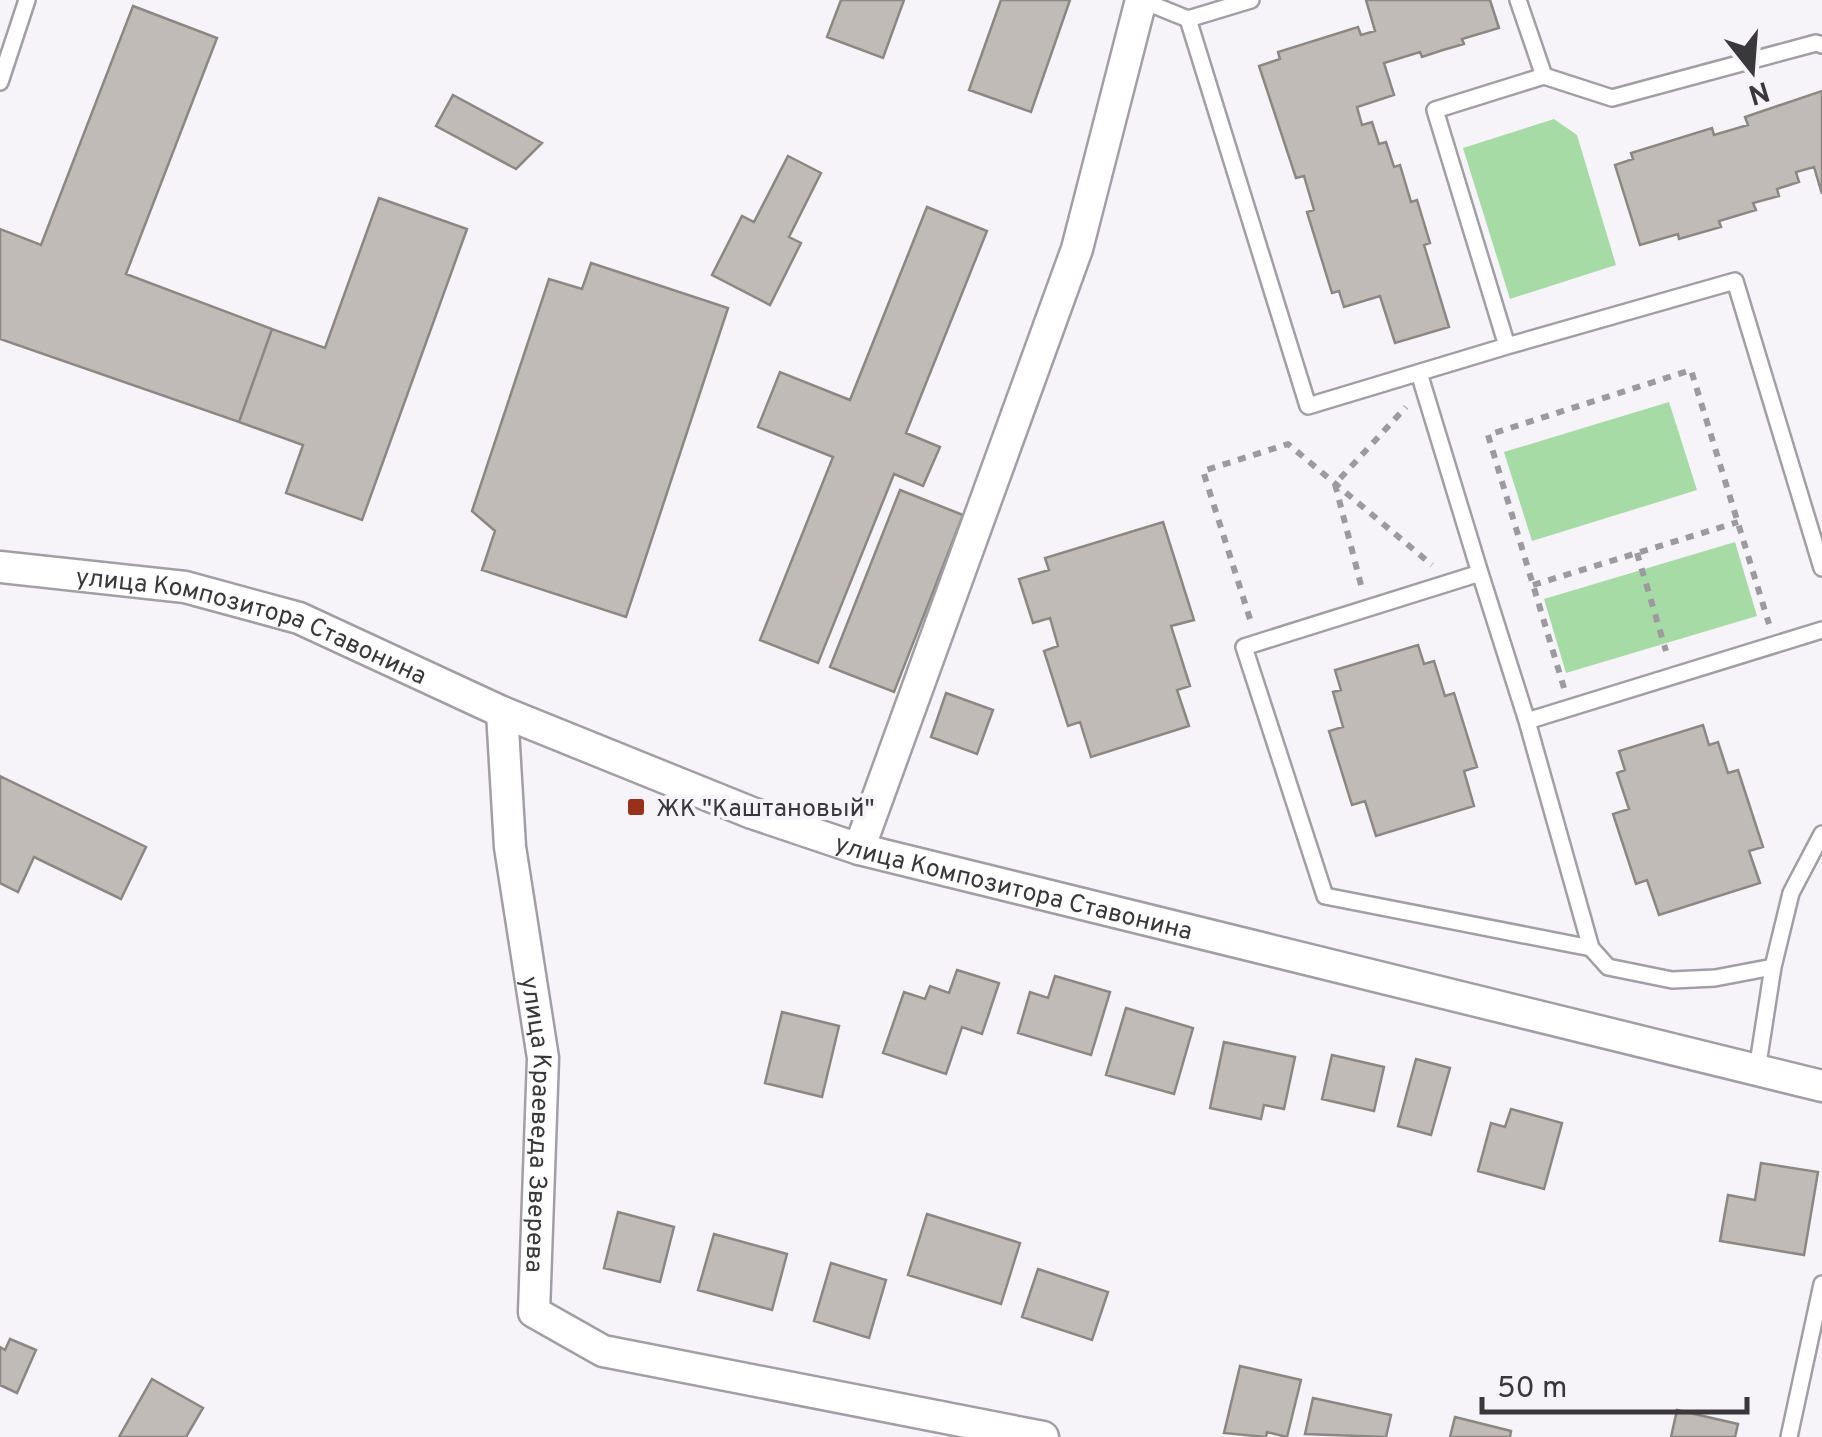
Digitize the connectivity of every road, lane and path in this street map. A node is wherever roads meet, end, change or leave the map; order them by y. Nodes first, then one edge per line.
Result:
1 (27, 0) edge
2 (1141, 0) edge
3 (1250, 0) edge
4 (1518, 0) edge
5 (1188, 19) junction
6 (1822, 45) edge
7 (1544, 76) junction
8 (0, 82) edge
9 (1507, 346) junction
10 (1421, 381) junction
11 (1336, 484) junction
12 (1738, 522) junction
13 (1637, 553) junction
14 (0, 566) edge
15 (1822, 568) edge
16 (1480, 573) junction
17 (1452, 582) junction
18 (1533, 586) junction
19 (1368, 608) junction
20 (1822, 630) edge
21 (1258, 643) junction
22 (1776, 644) junction
23 (1666, 652) dead end
24 (1570, 708) junction
25 (502, 712) junction
26 (1528, 722) junction
27 (1822, 834) edge
28 (859, 849) junction
29 (1591, 948) junction
30 (1773, 967) junction
31 (1757, 1070) junction
32 (1822, 1086) edge
33 (1822, 1284) edge
34 (1043, 1437) edge
35 (1789, 1437) edge

1 - 8 lane
2 - 5 lane
2 - 28 street
3 - 5 lane
4 - 7 lane
5 - 10 lane
6 - 7 lane
7 - 9 lane
9 - 10 lane
9 - 15 lane
10 - 11 path
10 - 16 lane
11 - 17 path
11 - 19 path
11 - 21 path
12 - 13 path
12 - 18 path
12 - 22 path
13 - 18 path
13 - 23 path
14 - 25 street, улица Композитора Ставонина
16 - 17 lane
16 - 26 lane
17 - 19 lane
18 - 24 path
19 - 21 lane
20 - 22 lane
21 - 29 lane
22 - 24 lane
24 - 26 lane
25 - 28 street, улица Композитора Ставонина
25 - 34 street, улица Краеведа Зверева
26 - 29 lane
27 - 30 lane
28 - 31 street, улица Композитора Ставонина
29 - 30 lane
30 - 31 lane
31 - 32 street, улица Композитора Ставонина
33 - 35 lane

